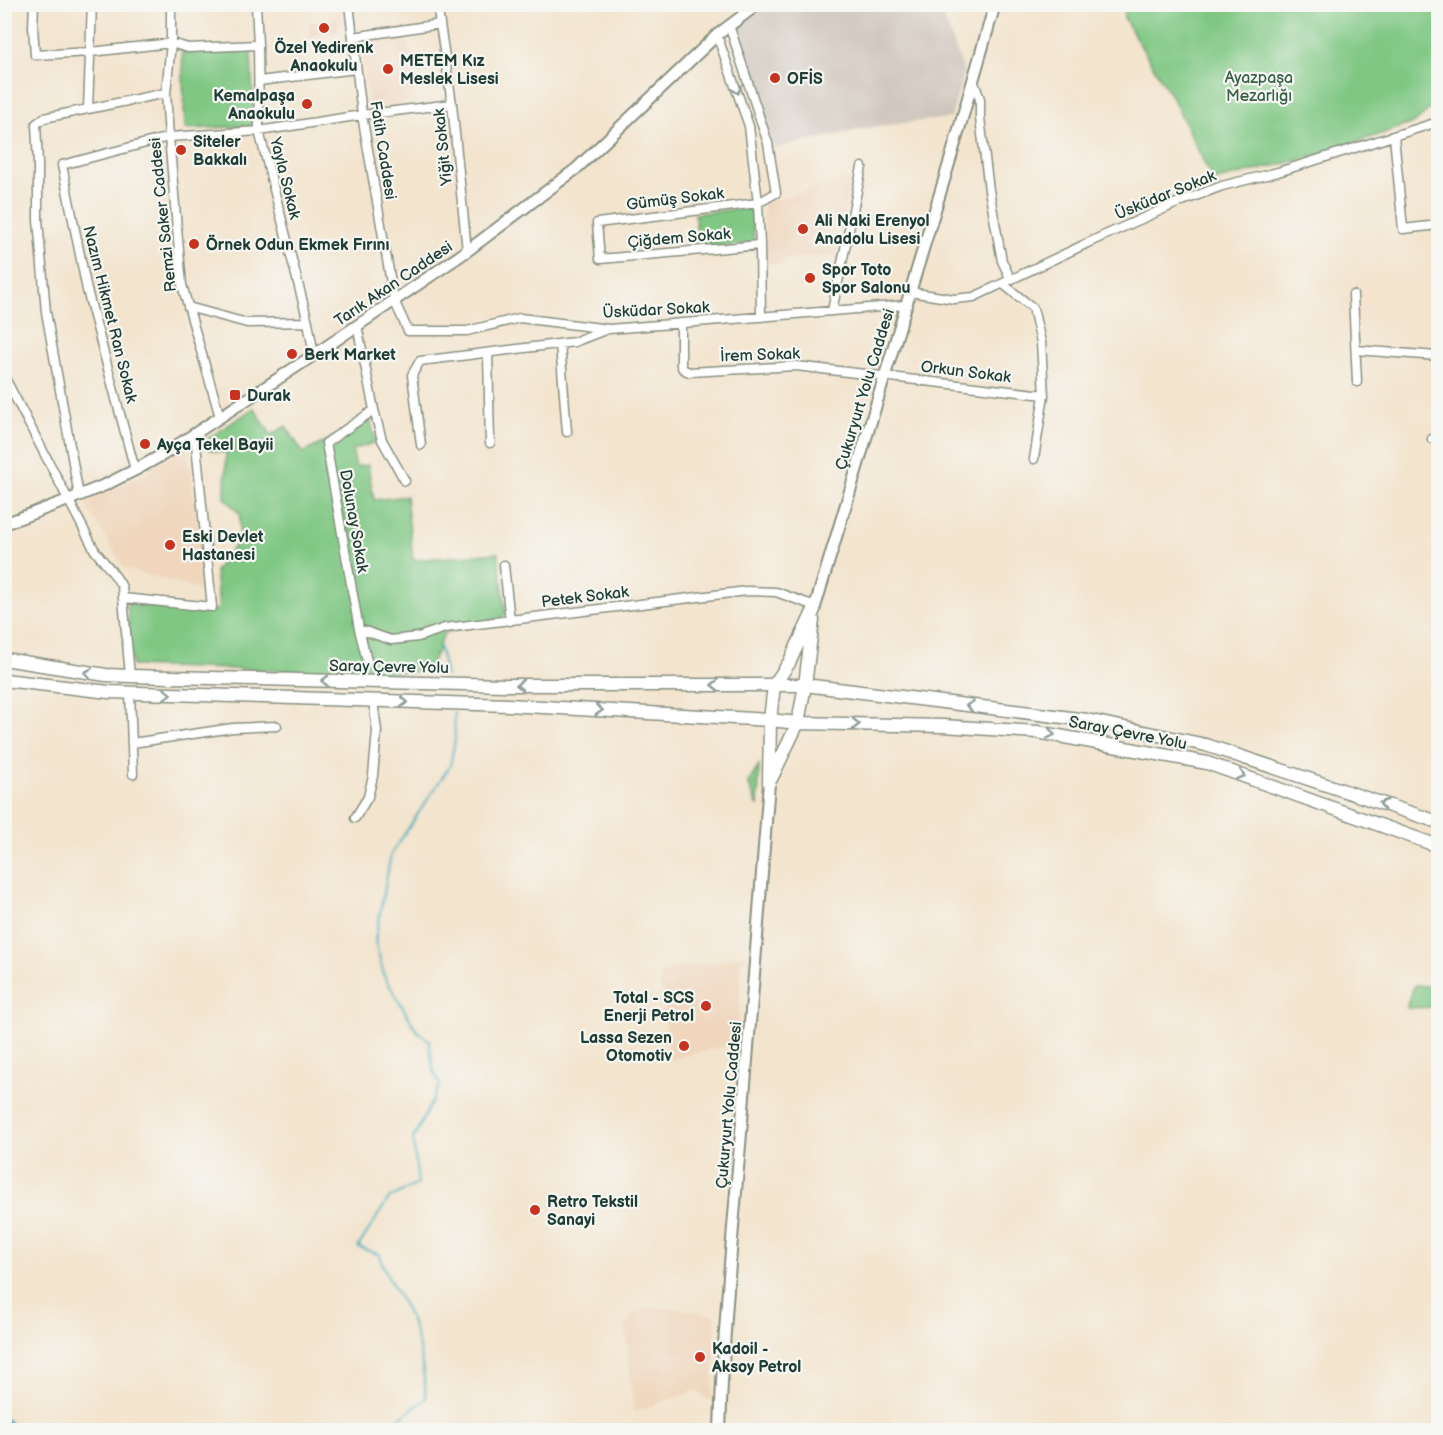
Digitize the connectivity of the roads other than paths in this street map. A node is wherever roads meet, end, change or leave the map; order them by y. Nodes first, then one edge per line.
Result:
1 (34, 4) edge
2 (92, 4) edge
3 (171, 4) edge
4 (256, 4) edge
5 (349, 4) edge
6 (437, 4) edge
7 (758, 4) edge
8 (995, 4) edge
9 (440, 24) junction
10 (729, 25) junction
11 (717, 35) junction
12 (353, 37) junction
13 (171, 44) junction
14 (258, 45) junction
15 (91, 52) junction
16 (356, 69) junction
17 (973, 79) junction
18 (259, 81) junction
19 (166, 93) junction
20 (452, 104) junction
21 (88, 109) junction
22 (362, 115) junction
23 (1438, 122) edge
24 (259, 131) junction
25 (1394, 136) junction
26 (169, 137) junction
27 (769, 149) junction
28 (753, 152) junction
29 (861, 167) dead end
30 (758, 203) junction
31 (1438, 225) edge
32 (760, 245) junction
33 (467, 251) junction
34 (600, 259) joint
35 (1007, 282) junction
36 (910, 292) junction
37 (1353, 295) dead end
38 (394, 300) junction
39 (906, 305) junction
40 (188, 307) junction
41 (832, 311) junction
42 (761, 317) junction
43 (308, 322) junction
44 (681, 323) junction
45 (357, 325) junction
46 (609, 329) junction
47 (560, 344) junction
48 (1356, 350) junction
49 (488, 353) junction
50 (314, 355) junction
51 (1438, 356) edge
52 (4, 376) edge
53 (884, 377) junction
54 (1357, 382) dead end
55 (1044, 395) junction
56 (374, 410) junction
57 (220, 417) junction
58 (567, 432) dead end
59 (195, 434) junction
60 (490, 443) dead end
61 (421, 445) dead end
62 (1034, 459) dead end
63 (135, 471) junction
64 (405, 481) dead end
65 (73, 498) junction
66 (4, 524) edge
67 (504, 565) dead end
68 (123, 598) junction
69 (814, 608) junction
70 (510, 621) junction
71 (359, 629) junction
72 (4, 658) edge
73 (367, 660) dead end
74 (129, 676) junction
75 (4, 680) edge
76 (774, 685) junction
77 (805, 685) junction
78 (130, 693) junction
79 (373, 701) junction
80 (770, 720) junction
81 (798, 723) junction
82 (277, 726) dead end
83 (132, 743) junction
84 (133, 774) dead end
85 (769, 783) junction
86 (355, 818) dead end
87 (1438, 822) edge
88 (1438, 846) edge
89 (720, 1431) edge

1 - 15 street
2 - 15 street
3 - 13 street, Remzi Saker Caddesi
4 - 14 street, Yayla Sokak
5 - 12 street, Fatih Caddesi
6 - 9 street, Yiğit Sokak
7 - 10 main road, Tarık Akan Caddesi
8 - 17 main road, Çukuryurt Yolu Caddesi
9 - 12 street
9 - 20 street, Yiğit Sokak
10 - 11 main road, Tarık Akan Caddesi
10 - 27 street
11 -> 28 street
11 - 33 main road, Tarık Akan Caddesi
12 - 16 street, Fatih Caddesi
13 - 14 street
13 - 15 street
13 - 19 street, Remzi Saker Caddesi
14 - 18 street, Yayla Sokak
15 - 21 street
16 - 18 street
16 - 22 street, Fatih Caddesi
17 - 35 street
17 - 36 main road, Çukuryurt Yolu Caddesi
18 - 24 street, Yayla Sokak
19 - 21 street
19 - 26 street, Remzi Saker Caddesi
20 - 22 street
20 - 33 street, Yiğit Sokak
21 - 65 street
22 - 24 street
22 - 38 street, Fatih Caddesi
23 - 25 street, Üsküdar Sokak
24 - 26 street
24 - 43 street, Yayla Sokak
25 - 31 street
25 - 35 street, Üsküdar Sokak
26 - 40 street, Remzi Saker Caddesi
26 - 63 street, Nazım Hikmet Ran Sokak
27 - 28 street
27 - 30 street
28 - 30 street
29 - 41 street
30 - 32 street
30 - 34 street, Gümüş Sokak
32 - 34 street, Çiğdem Sokak
32 - 42 street
33 - 38 main road, Tarık Akan Caddesi
35 - 36 street, Üsküdar Sokak
35 - 55 street
36 - 39 main road, Çukuryurt Yolu Caddesi
37 - 48 street
38 - 45 main road, Tarık Akan Caddesi
38 - 46 street, Üsküdar Sokak
39 - 41 street, Üsküdar Sokak
39 - 53 main road, Çukuryurt Yolu Caddesi
40 - 43 street
40 - 57 street, Remzi Saker Caddesi
41 - 42 street, Üsküdar Sokak
42 - 44 street, Üsküdar Sokak
43 - 50 street, Yayla Sokak
44 - 46 street, Üsküdar Sokak
44 - 53 street, İrem Sokak
45 - 50 main road, Tarık Akan Caddesi
45 - 56 street
46 - 47 street
47 - 49 street
47 - 58 street
48 - 51 street
48 - 54 street
49 - 60 street
49 - 61 street
50 - 57 main road, Tarık Akan Caddesi
52 - 65 street
53 - 55 street, Orkun Sokak
53 - 69 main road, Çukuryurt Yolu Caddesi
55 - 62 street
56 - 64 street
56 - 71 street, Dolunay Sokak
57 - 59 main road, Tarık Akan Caddesi
59 - 63 main road, Tarık Akan Caddesi
59 - 68 street
63 - 65 main road, Tarık Akan Caddesi
65 - 66 main road, Tarık Akan Caddesi
65 - 68 street
67 - 70 street
68 - 74 street
69 - 70 street, Petek Sokak
69 - 76 highway
69 - 77 highway
70 - 71 street, Petek Sokak
71 - 73 street, Dolunay Sokak
74 -> 72 highway, Saray Çevre Yolu
76 -> 74 highway, Saray Çevre Yolu
75 - 78 highway, Saray Çevre Yolu
76 - 77 highway, Saray Çevre Yolu
76 - 80 highway
77 - 81 highway
87 -> 77 highway, Saray Çevre Yolu
78 -> 79 highway, Saray Çevre Yolu
78 - 83 street
79 -> 80 highway, Saray Çevre Yolu
79 - 86 street
80 - 81 highway, Saray Çevre Yolu
80 - 85 highway
81 - 85 highway
81 -> 88 highway, Saray Çevre Yolu
82 - 83 street
83 - 84 street
85 - 89 main road, Çukuryurt Yolu Caddesi

